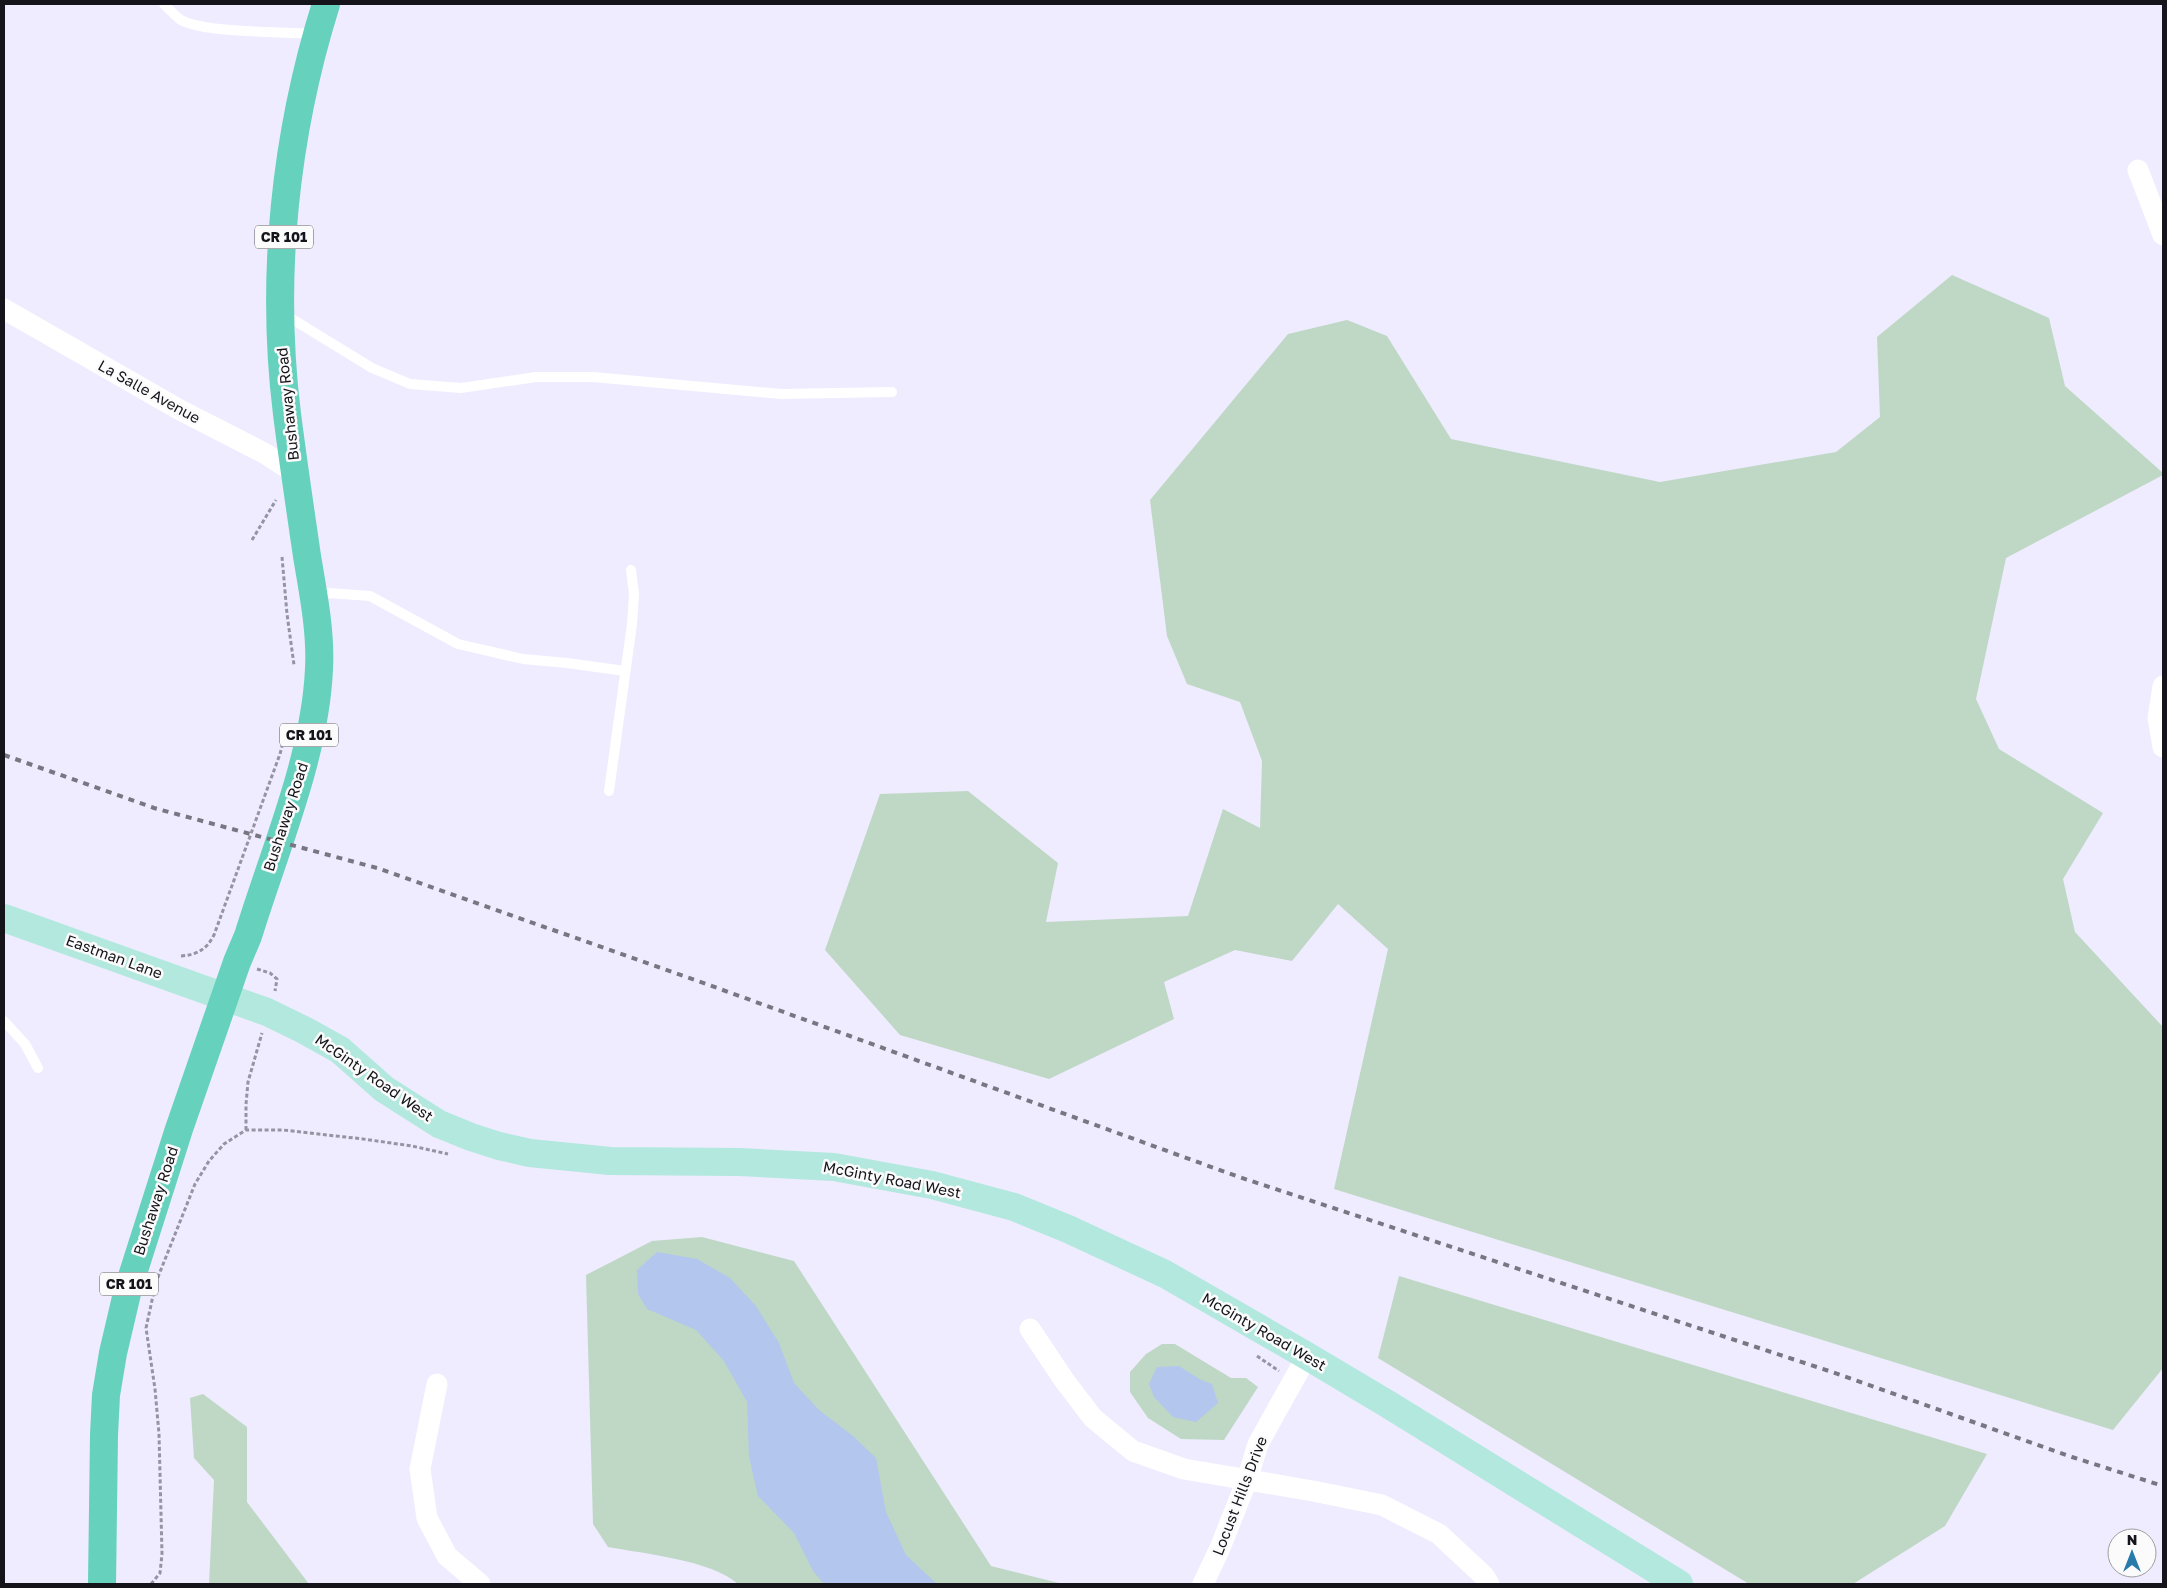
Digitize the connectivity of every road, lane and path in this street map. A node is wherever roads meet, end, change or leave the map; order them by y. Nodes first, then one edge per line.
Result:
1 (164, 4) edge
2 (326, 4) edge
3 (317, 34) junction
4 (2138, 170) dead end
5 (2163, 235) edge
6 (4, 309) edge
7 (281, 312) junction
8 (892, 392) dead end
9 (295, 473) junction
10 (278, 508) dead end
11 (252, 540) dead end
12 (282, 556) dead end
13 (631, 570) dead end
14 (313, 592) junction
15 (295, 670) dead end
16 (625, 671) junction
17 (2163, 686) edge
18 (287, 724) dead end
19 (2163, 747) edge
20 (609, 791) dead end
21 (4, 918) edge
22 (206, 948) dead end
23 (225, 997) junction
24 (4, 1021) edge
25 (259, 1046) dead end
26 (38, 1068) dead end
27 (246, 1130) junction
28 (450, 1154) dead end
29 (1030, 1329) dead end
30 (1252, 1351) dead end
31 (1301, 1367) junction
32 (437, 1384) dead end
33 (1248, 1480) junction
34 (102, 1584) edge
35 (151, 1584) edge
36 (480, 1584) edge
37 (1202, 1584) edge
38 (1490, 1584) edge
39 (1679, 1584) edge

1 - 3 lane
2 - 3 main road, Bushaway Road / CR 101
3 - 7 main road, Bushaway Road / CR 101
4 - 5 street
6 - 9 street, La Salle Avenue
7 - 8 lane
7 - 9 main road, Bushaway Road / CR 101
9 - 14 main road, Bushaway Road / CR 101
10 - 11 path
12 - 15 path
13 - 16 lane
14 - 16 lane
14 - 23 main road, Bushaway Road / CR 101
16 - 20 lane
17 - 19 street
18 - 22 path
21 - 23 main road, Eastman Lane
23 - 31 main road, McGinty Road West
23 - 34 main road, Bushaway Road / CR 101
24 - 26 lane
25 - 27 path
27 - 28 path
27 - 35 path
29 - 33 street
30 - 31 path
31 - 33 street, Locust Hills Drive
31 - 39 main road, McGinty Road West
32 - 36 street
33 - 37 street, Locust Hills Drive
33 - 38 street

